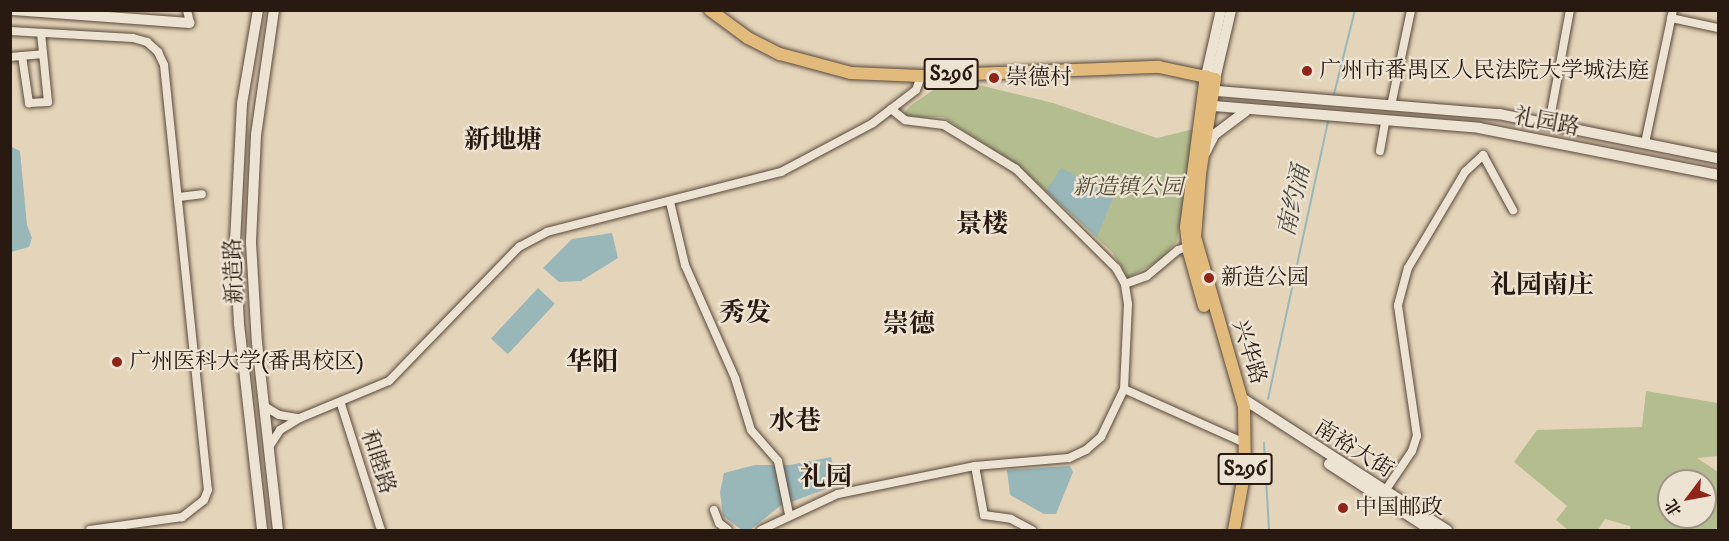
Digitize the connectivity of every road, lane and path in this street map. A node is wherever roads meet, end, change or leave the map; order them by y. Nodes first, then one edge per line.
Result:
1 (13, 10) edge
2 (187, 10) edge
3 (258, 10) edge
4 (274, 10) edge
5 (710, 10) edge
6 (1221, 10) edge
7 (1231, 10) edge
8 (1411, 10) edge
9 (1570, 10) edge
10 (1672, 14) edge
11 (190, 23) joint
12 (1719, 28) edge
13 (10, 31) edge
14 (41, 33) junction
15 (43, 54) junction
16 (22, 56) junction
17 (10, 57) edge
18 (921, 76) junction
19 (1209, 84) junction
20 (1206, 106) junction
21 (1391, 106) junction
22 (891, 109) junction
23 (1246, 111) junction
24 (1385, 122) junction
25 (1549, 124) junction
26 (1645, 143) junction
27 (1380, 151) dead end
28 (1202, 158) junction
29 (1719, 158) edge
30 (1719, 175) edge
31 (202, 194) dead end
32 (179, 197) junction
33 (670, 202) junction
34 (1513, 210) dead end
35 (1191, 245) junction
36 (1125, 284) junction
37 (1124, 389) junction
38 (1243, 402) junction
39 (341, 404) junction
40 (264, 406) junction
41 (300, 418) junction
42 (1245, 443) junction
43 (269, 447) junction
44 (975, 466) junction
45 (1385, 491) junction
46 (714, 510) dead end
47 (789, 514) junction
48 (90, 531) edge
49 (262, 531) edge
50 (278, 531) edge
51 (381, 531) edge
52 (728, 531) edge
53 (761, 531) edge
54 (1032, 531) edge
55 (1234, 531) edge
56 (1431, 531) edge
57 (1448, 531) edge

1 - 11 main road
2 - 11 street
3 - 49 main road, 新造路
4 - 40 main road, 新造路
5 - 18 main road, S296
6 - 19 main road
7 - 19 main road
8 - 21 street
9 - 25 street
10 - 12 street
10 - 26 street
13 - 14 street
14 - 15 street
14 - 32 street
15 - 16 street
15 - 16 street
16 - 17 street
18 - 19 main road, S296
18 - 22 street
19 - 20 main road, 兴华路 / S296
19 - 21 main road, 礼园路
20 - 23 main road, 礼园路
20 - 28 main road, 兴华路 / S296
20 - 35 main road, 兴华路 / S296
21 - 25 main road, 礼园路
22 - 33 street
22 - 36 street
23 - 24 main road, 礼园路
23 - 28 main road
24 - 27 street
24 - 30 main road, 礼园路
25 - 26 main road, 礼园路
26 - 29 main road, 礼园路
28 - 35 main road, 兴华路 / S296
31 - 32 street
32 - 48 street
33 - 39 street
33 - 47 street
34 - 45 street
35 - 36 street
35 - 38 main road, 兴华路 / S296
36 - 37 street
37 - 42 street
37 - 44 street
38 - 42 main road, S296
38 - 45 main road, 南裕大街
38 - 56 main road, 南裕大街
39 - 41 street
39 - 51 street, 和睦路
40 - 41 street
40 - 43 main road, 新造路
41 - 43 street
42 - 55 main road, S296
43 - 50 main road, 新造路
44 - 47 street
44 - 54 street
45 - 57 main road, 南裕大街
46 - 52 street
47 - 53 street

